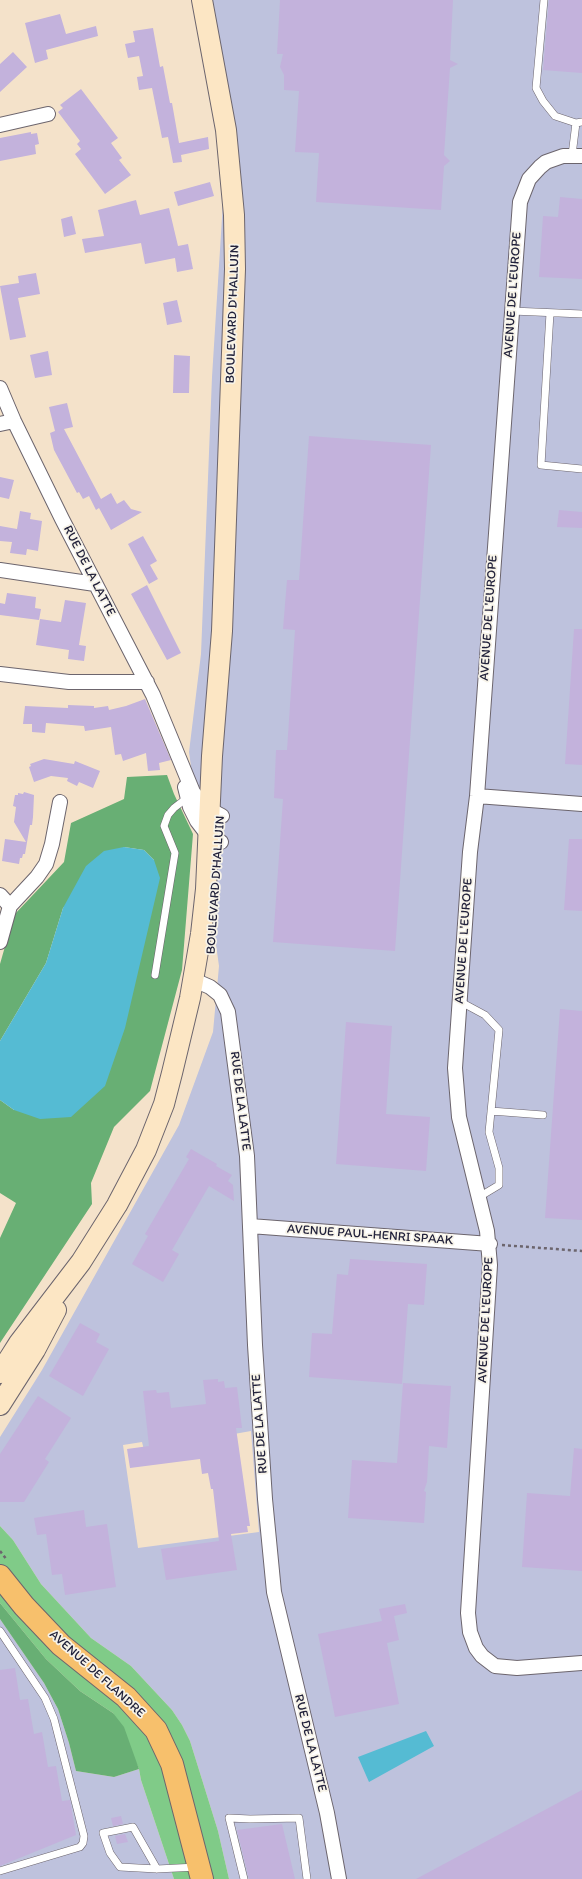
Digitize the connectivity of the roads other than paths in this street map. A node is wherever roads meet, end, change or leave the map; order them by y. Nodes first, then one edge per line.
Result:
1 (202, 0) edge
2 (544, 0) edge
3 (48, 114) dead end
4 (579, 123) edge
5 (0, 125) edge
6 (577, 155) edge
7 (512, 311) junction
8 (550, 313) junction
9 (582, 314) edge
10 (0, 388) edge
11 (7, 422) edge
12 (582, 469) edge
13 (0, 570) edge
14 (95, 584) junction
15 (0, 674) edge
16 (147, 682) junction
17 (178, 753) junction
18 (476, 796) junction
19 (187, 798) junction
20 (60, 802) dead end
21 (582, 804) edge
22 (215, 813) junction
23 (214, 838) junction
24 (0, 895) edge
25 (10, 906) junction
26 (0, 942) edge
27 (155, 975) dead end
28 (200, 982) junction
29 (459, 1000) junction
30 (491, 1110) junction
31 (543, 1115) dead end
32 (479, 1197) junction
33 (250, 1226) junction
34 (490, 1244) junction
35 (80, 1262) junction
36 (0, 1373) edge
37 (0, 1405) edge
38 (0, 1562) edge
39 (0, 1576) edge
40 (45, 1628) junction
41 (0, 1631) edge
42 (582, 1663) edge
43 (157, 1869) junction
44 (0, 1871) edge
45 (200, 1873) edge
46 (244, 1879) edge
47 (307, 1879) edge
48 (339, 1879) edge

1 - 22 main road, BOULEVARD D'HALLUIN
2 - 4 lane
3 - 5 street
4 - 6 lane
6 - 7 street, AVENUE DE L'EUROPE
7 - 8 lane
7 - 18 street, AVENUE DE L'EUROPE
8 - 9 lane
8 - 12 lane
10 - 11 street, RUE DE LA LATTE
11 - 14 street, RUE DE LA LATTE
13 - 14 street
14 - 16 street, RUE DE LA LATTE
15 - 16 street
16 - 17 street, RUE DE LA LATTE
17 - 19 street, RUE DE LA LATTE
17 - 22 street, RUE DE LA LATTE
18 - 21 street
18 - 29 street, AVENUE DE L'EUROPE
19 - 23 street, RUE DE LA LATTE
19 - 27 lane
20 - 25 street
22 - 23 main road, BOULEVARD D'HALLUIN
23 - 28 main road, BOULEVARD D'HALLUIN
24 - 25 street
25 - 26 street
28 - 33 street, RUE DE LA LATTE
28 - 35 main road, BOULEVARD D'HALLUIN
29 - 30 lane
29 - 32 street, AVENUE DE L'EUROPE
30 - 31 lane
30 - 32 lane
32 - 34 street, AVENUE DE L'EUROPE
33 - 34 street, AVENUE PAUL-HENRI SPAAK
33 - 48 street, RUE DE LA LATTE
34 - 42 street, AVENUE DE L'EUROPE
35 - 36 main road, BOULEVARD D'HALLUIN
35 - 37 main road, BOULEVARD D'HALLUIN
38 - 40 main road, AVENUE DE FLANDRE
39 - 40 main road, AVENUE DE FLANDRE
40 - 45 main road, AVENUE DE FLANDRE
41 - 44 lane
43 - 43 lane
43 - 45 lane
46 - 47 lane

